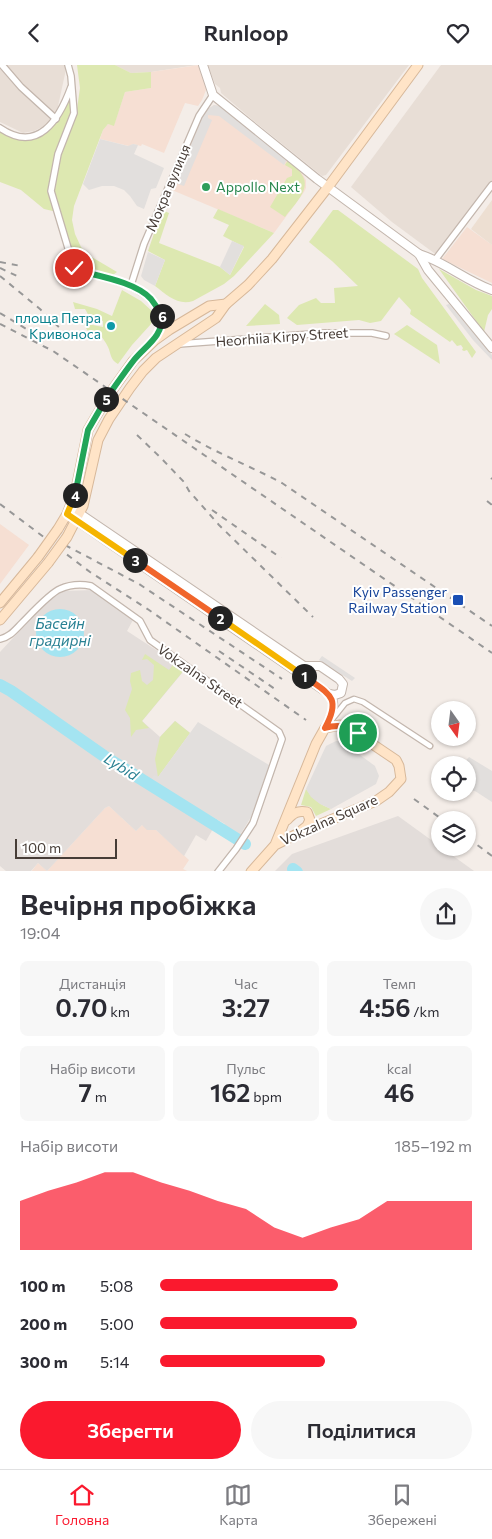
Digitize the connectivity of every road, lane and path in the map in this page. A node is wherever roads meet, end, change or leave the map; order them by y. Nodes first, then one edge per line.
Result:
1 (2, 65) edge
2 (68, 65) edge
3 (203, 65) edge
4 (418, 65) edge
5 (72, 85) junction
6 (213, 95) junction
7 (56, 119) junction
8 (0, 128) edge
9 (492, 185) edge
10 (328, 187) junction
11 (418, 254) junction
12 (435, 260) junction
13 (131, 285) junction
14 (492, 290) edge
15 (226, 304) junction
16 (386, 337) dead end
17 (155, 340) junction
18 (177, 344) junction
19 (492, 348) edge
20 (69, 510) junction
21 (78, 517) junction
22 (0, 603) edge
23 (0, 620) edge
24 (0, 639) edge
25 (310, 667) junction
26 (310, 680) junction
27 (328, 694) junction
28 (328, 724) junction
29 (430, 746) dead end
30 (284, 824) junction
31 (299, 833) junction
32 (275, 845) junction
33 (218, 871) edge
34 (251, 871) edge

1 - 7 street
2 - 5 street
3 - 6 street
4 - 10 main road
5 - 7 street
5 - 13 street
6 - 10 street
6 - 13 street, Мокра вулиця
7 - 8 street
9 - 12 street
10 - 11 street
10 - 15 main road
11 - 12 street
11 - 19 street
12 - 14 street
13 - 17 street
15 - 17 main road
15 - 18 main road
16 - 18 street, Heorhiia Kirpy Street
17 - 20 main road
18 - 21 main road
20 - 21 street
20 - 22 main road, bridge
21 - 23 main road, bridge
21 - 25 street
21 - 26 street
24 - 33 street, Vokzalna Street
25 - 26 street
25 - 27 street
26 - 27 street
27 - 28 street
28 - 29 street, Vokzalna Square
28 - 30 main road, Vokzalna Square
28 - 31 main road, Vokzalna Square
30 - 31 main road
30 - 32 main road, Vokzalna Square
31 - 32 main road, Vokzalna Square
32 - 34 main road

